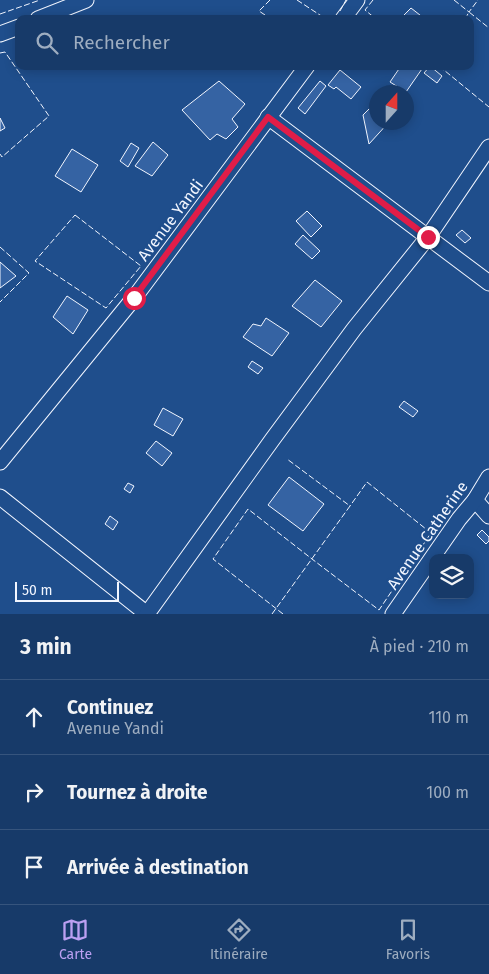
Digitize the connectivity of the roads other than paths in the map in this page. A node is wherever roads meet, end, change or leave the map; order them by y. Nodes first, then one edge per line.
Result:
1 (357, 0) edge
2 (81, 1) edge
3 (48, 15) edge
4 (346, 15) edge
5 (15, 28) edge
6 (0, 34) edge
7 (304, 70) edge
8 (268, 117) junction
9 (489, 147) edge
10 (428, 237) junction
11 (489, 283) edge
12 (0, 462) edge
13 (489, 477) edge
14 (0, 497) edge
15 (475, 500) junction
16 (489, 516) edge
17 (147, 614) edge
18 (393, 614) edge

1 - 4 street
2 - 3 street
5 - 6 street
7 - 8 street, Avenue Yandi
8 - 10 street
8 - 12 street, Avenue Yandi
9 - 10 street
10 - 11 street
10 - 17 street
13 - 15 street, Avenue Catherine
14 - 17 street
15 - 16 street
15 - 18 street, Avenue Catherine

